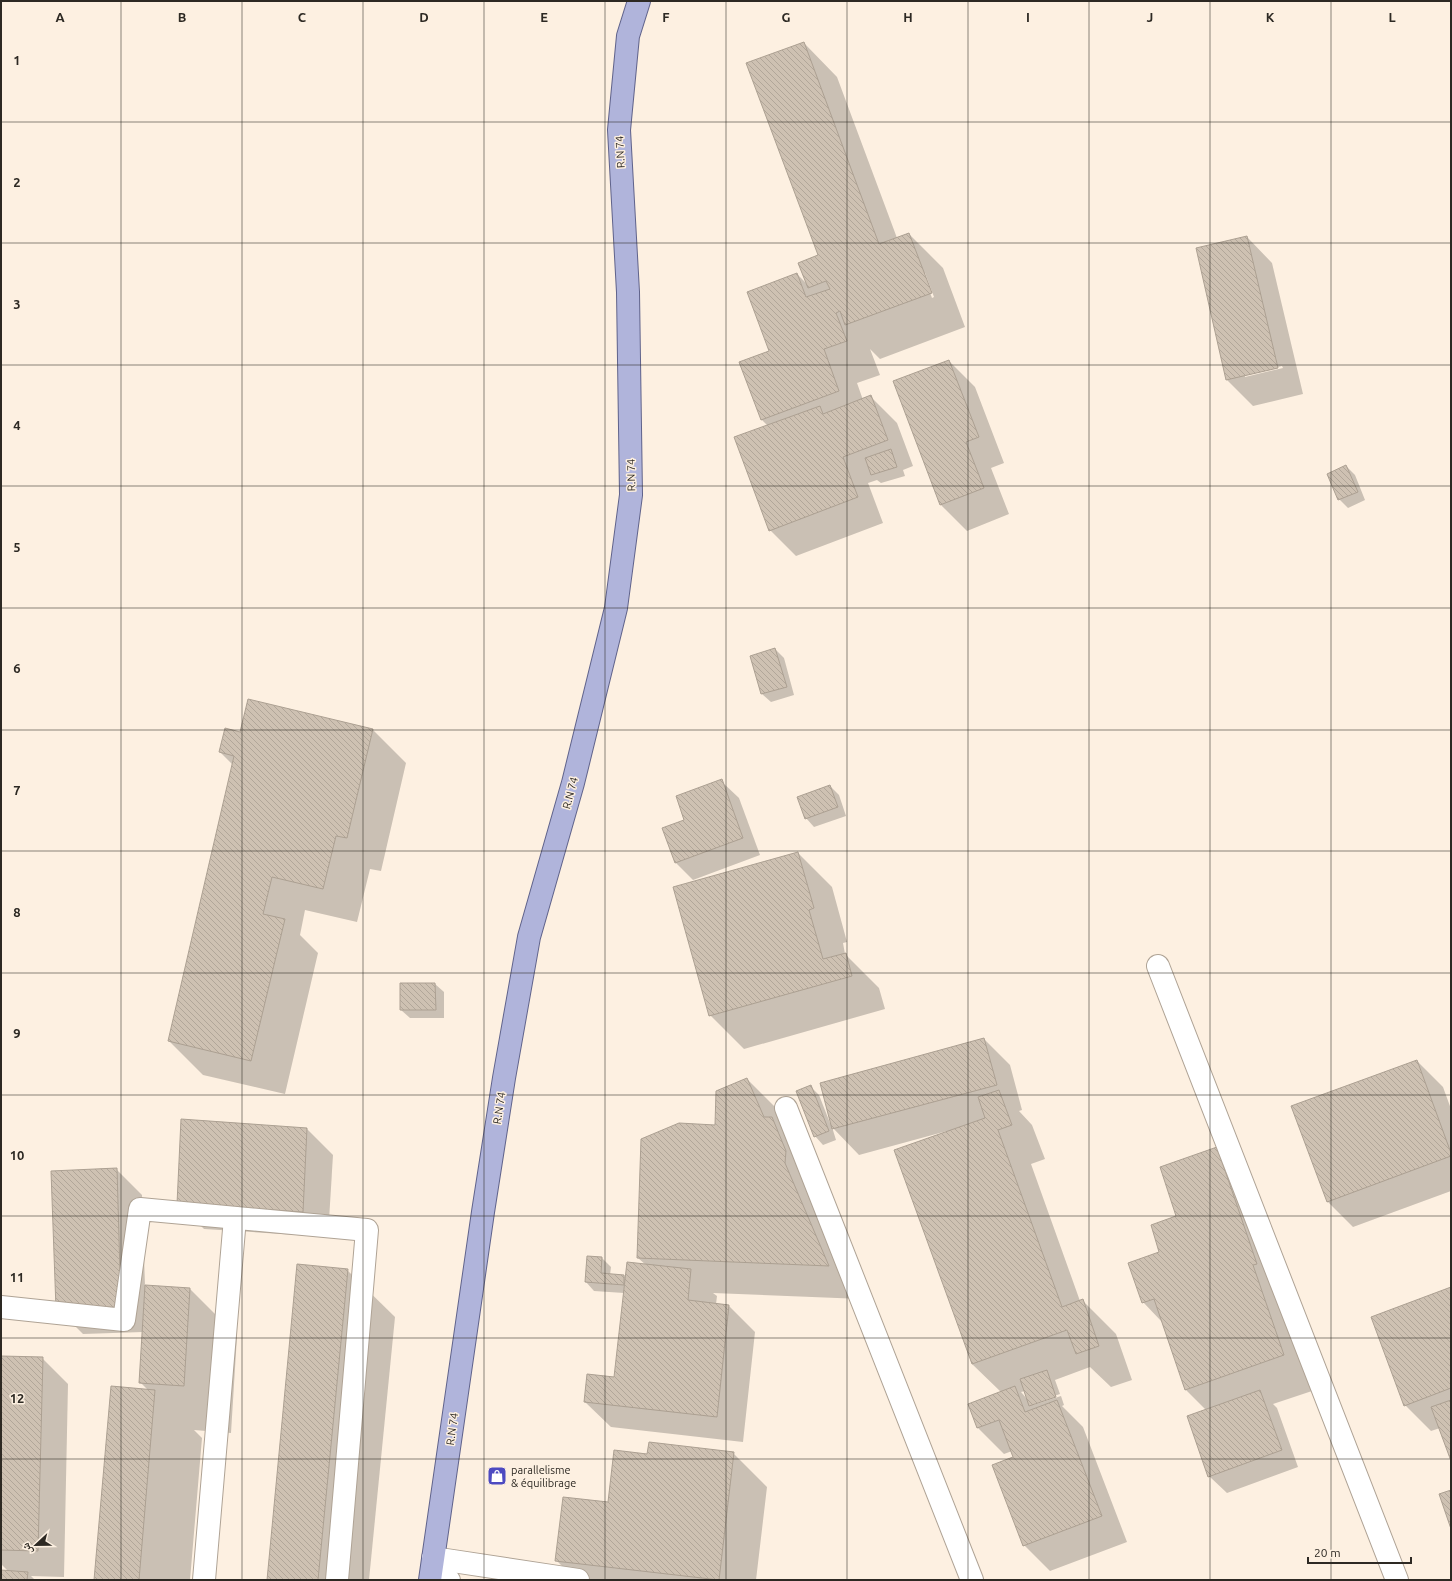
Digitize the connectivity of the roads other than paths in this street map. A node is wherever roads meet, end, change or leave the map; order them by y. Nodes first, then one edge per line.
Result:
1 (639, 1) edge
2 (1158, 966) dead end
3 (786, 1108) dead end
4 (235, 1218) junction
5 (1, 1307) edge
6 (433, 1558) junction
7 (204, 1580) edge
8 (337, 1580) edge
9 (430, 1580) edge
10 (450, 1580) edge
11 (578, 1580) edge
12 (972, 1580) edge
13 (1397, 1580) edge

1 - 6 main road, R.N 74
2 - 13 street
3 - 12 street
4 - 5 street
4 - 7 street
4 - 8 street
6 - 9 main road, R.N 74
6 - 10 lane
6 - 11 street

